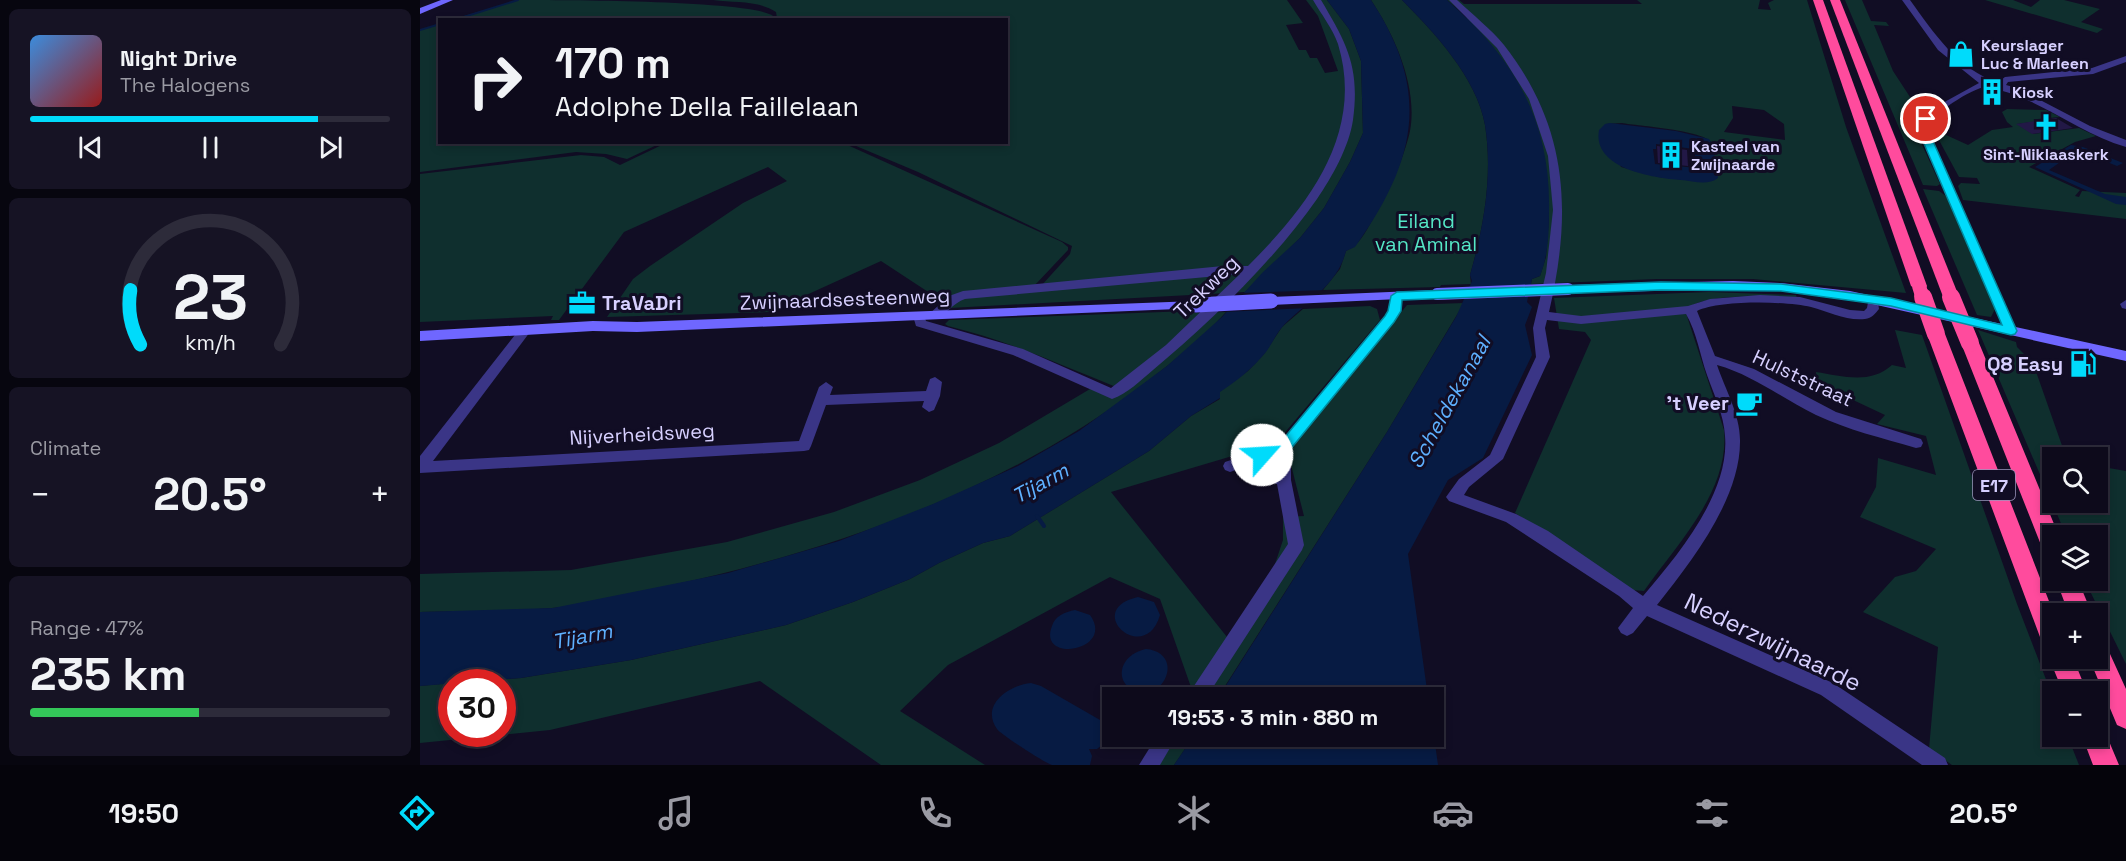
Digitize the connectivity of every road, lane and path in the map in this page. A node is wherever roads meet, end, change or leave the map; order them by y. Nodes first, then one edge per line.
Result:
1 (449, 0) edge
2 (1317, 0) edge
3 (1453, 0) edge
4 (1818, 0) edge
5 (1835, 0) edge
6 (1906, 0) edge
7 (420, 11) edge
8 (2126, 59) edge
9 (1986, 84) junction
10 (2000, 86) junction
11 (1946, 105) junction
12 (1964, 105) dead end
13 (2126, 144) edge
14 (1252, 270) junction
15 (1397, 296) junction
16 (1873, 299) junction
17 (1690, 310) junction
18 (1542, 315) junction
19 (927, 316) junction
20 (526, 329) junction
21 (2011, 331) junction
22 (420, 336) edge
23 (2126, 356) edge
24 (1708, 358) junction
25 (932, 395) dead end
26 (1916, 443) dead end
27 (1284, 448) junction
28 (420, 467) edge
29 (1284, 480) junction
30 (2044, 525) edge
31 (1644, 607) junction
32 (2042, 611) edge
33 (1627, 628) dead end
34 (2105, 669) edge
35 (1202, 687) edge
36 (2126, 717) edge
37 (1161, 747) edge
38 (2099, 747) edge
39 (1149, 765) edge
40 (1938, 765) edge
41 (2106, 765) edge

1 - 7 main road
2 - 14 street, Trekweg
3 - 18 street
4 - 32 highway, E17, bridge
5 - 30 highway, E17, bridge
6 - 9 street
8 - 10 street
9 - 10 street
9 - 11 street
10 - 13 street
11 - 12 street
11 - 21 street
14 - 19 street
14 - 19 street, Trekweg
15 - 16 main road, Zwijnaardsesteenweg, bridge
15 - 19 main road, Zwijnaardsesteenweg, bridge
15 - 27 street
16 - 17 street
16 - 21 main road, Zwijnaardsesteenweg
17 - 18 street
17 - 24 street
18 - 31 street, Nederzwijnaarde
19 - 20 main road, Zwijnaardsesteenweg
20 - 22 main road, Zwijnaardsesteenweg
20 - 28 street, Nijverheidsweg
21 - 23 main road, Zwijnaardsesteenweg
24 - 26 street, Hulststraat
24 - 31 street
25 - 28 street, Nijverheidsweg
27 - 29 street
27 - 29 street
29 - 35 street
31 - 33 street
31 - 40 street, Nederzwijnaarde
34 - 36 highway
37 - 39 street
38 - 41 highway

